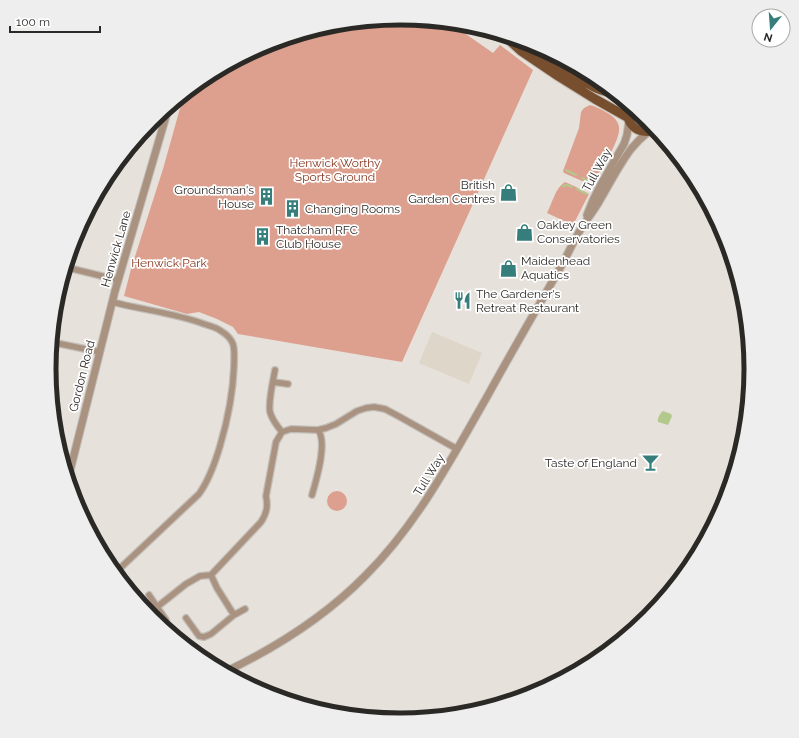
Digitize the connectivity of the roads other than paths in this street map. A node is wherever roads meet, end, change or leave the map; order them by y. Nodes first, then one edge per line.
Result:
1 (538, 54) edge
2 (562, 69) edge
3 (601, 90) edge
4 (627, 111) edge
5 (166, 117) edge
6 (628, 119) junction
7 (648, 132) edge
8 (651, 134) edge
9 (582, 228) junction
10 (71, 268) edge
11 (118, 280) junction
12 (112, 302) junction
13 (56, 343) edge
14 (100, 352) junction
15 (275, 370) dead end
16 (273, 382) junction
17 (288, 384) dead end
18 (318, 430) junction
19 (282, 432) junction
20 (457, 450) junction
21 (71, 469) edge
22 (312, 495) dead end
23 (120, 569) edge
24 (211, 575) junction
25 (150, 596) dead end
26 (157, 607) junction
27 (245, 609) dead end
28 (234, 615) junction
29 (186, 618) dead end
30 (166, 620) dead end
31 (231, 669) edge

1 - 2 main road
2 - 3 main road
2 - 6 main road
4 - 6 main road
5 - 11 street, Henwick Lane
6 - 7 main road
6 - 9 street, Tull Way
8 - 9 street, Tull Way
9 - 20 street, Tull Way
10 - 11 street
11 - 12 street, Henwick Lane
12 - 14 street, Gordon Road
12 - 23 street, Henwick Lane
13 - 14 street
14 - 21 street, Gordon Road
15 - 16 street
16 - 17 street
16 - 19 street
18 - 19 street
18 - 20 street
18 - 22 street
19 - 24 street
20 - 31 street, Tull Way
24 - 26 street
24 - 28 street
25 - 26 street
26 - 30 street
27 - 28 street
28 - 29 street

